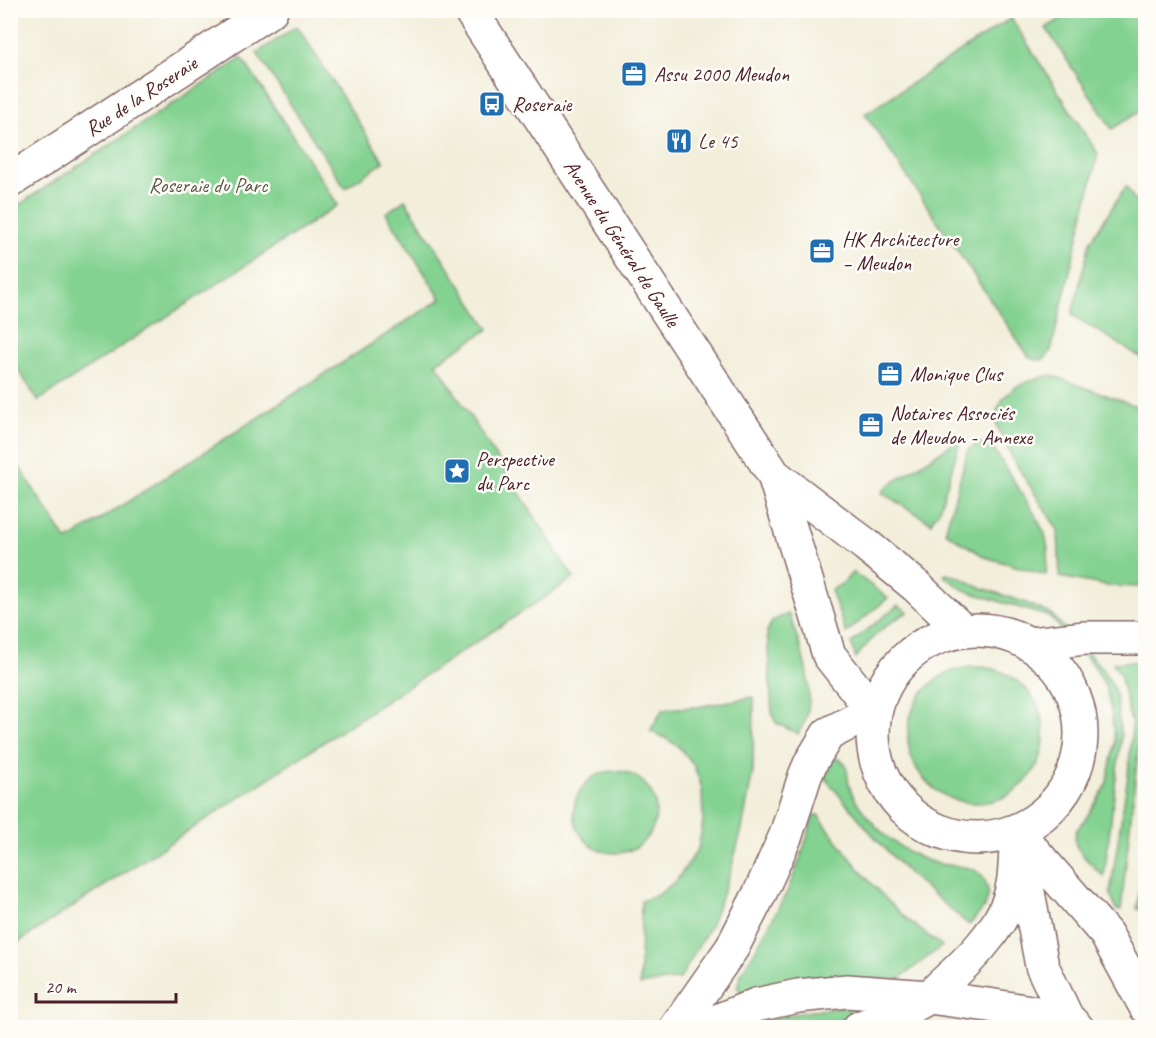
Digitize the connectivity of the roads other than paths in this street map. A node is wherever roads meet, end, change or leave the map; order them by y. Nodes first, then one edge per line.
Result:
1 (271, 10) edge
2 (470, 10) edge
3 (10, 181) edge
4 (774, 475) junction
5 (963, 630) junction
6 (1146, 638) edge
7 (1031, 644) junction
8 (873, 711) junction
9 (1017, 832) junction
10 (929, 997) junction
11 (1146, 1007) edge
12 (1072, 1023) edge
13 (676, 1028) edge
14 (700, 1028) edge
15 (859, 1028) edge

1 - 3 street, Rue de la Roseraie
2 - 4 street, Avenue du Général de Gaulle
4 - 5 street, Avenue du Général de Gaulle
4 - 8 street, Avenue du Général de Gaulle
5 - 7 street
5 - 8 street
6 - 7 street
7 - 9 street
8 - 9 street
8 - 13 street
9 - 10 street
9 - 11 street
9 - 12 street
10 - 12 street
10 - 14 street
10 - 15 street

